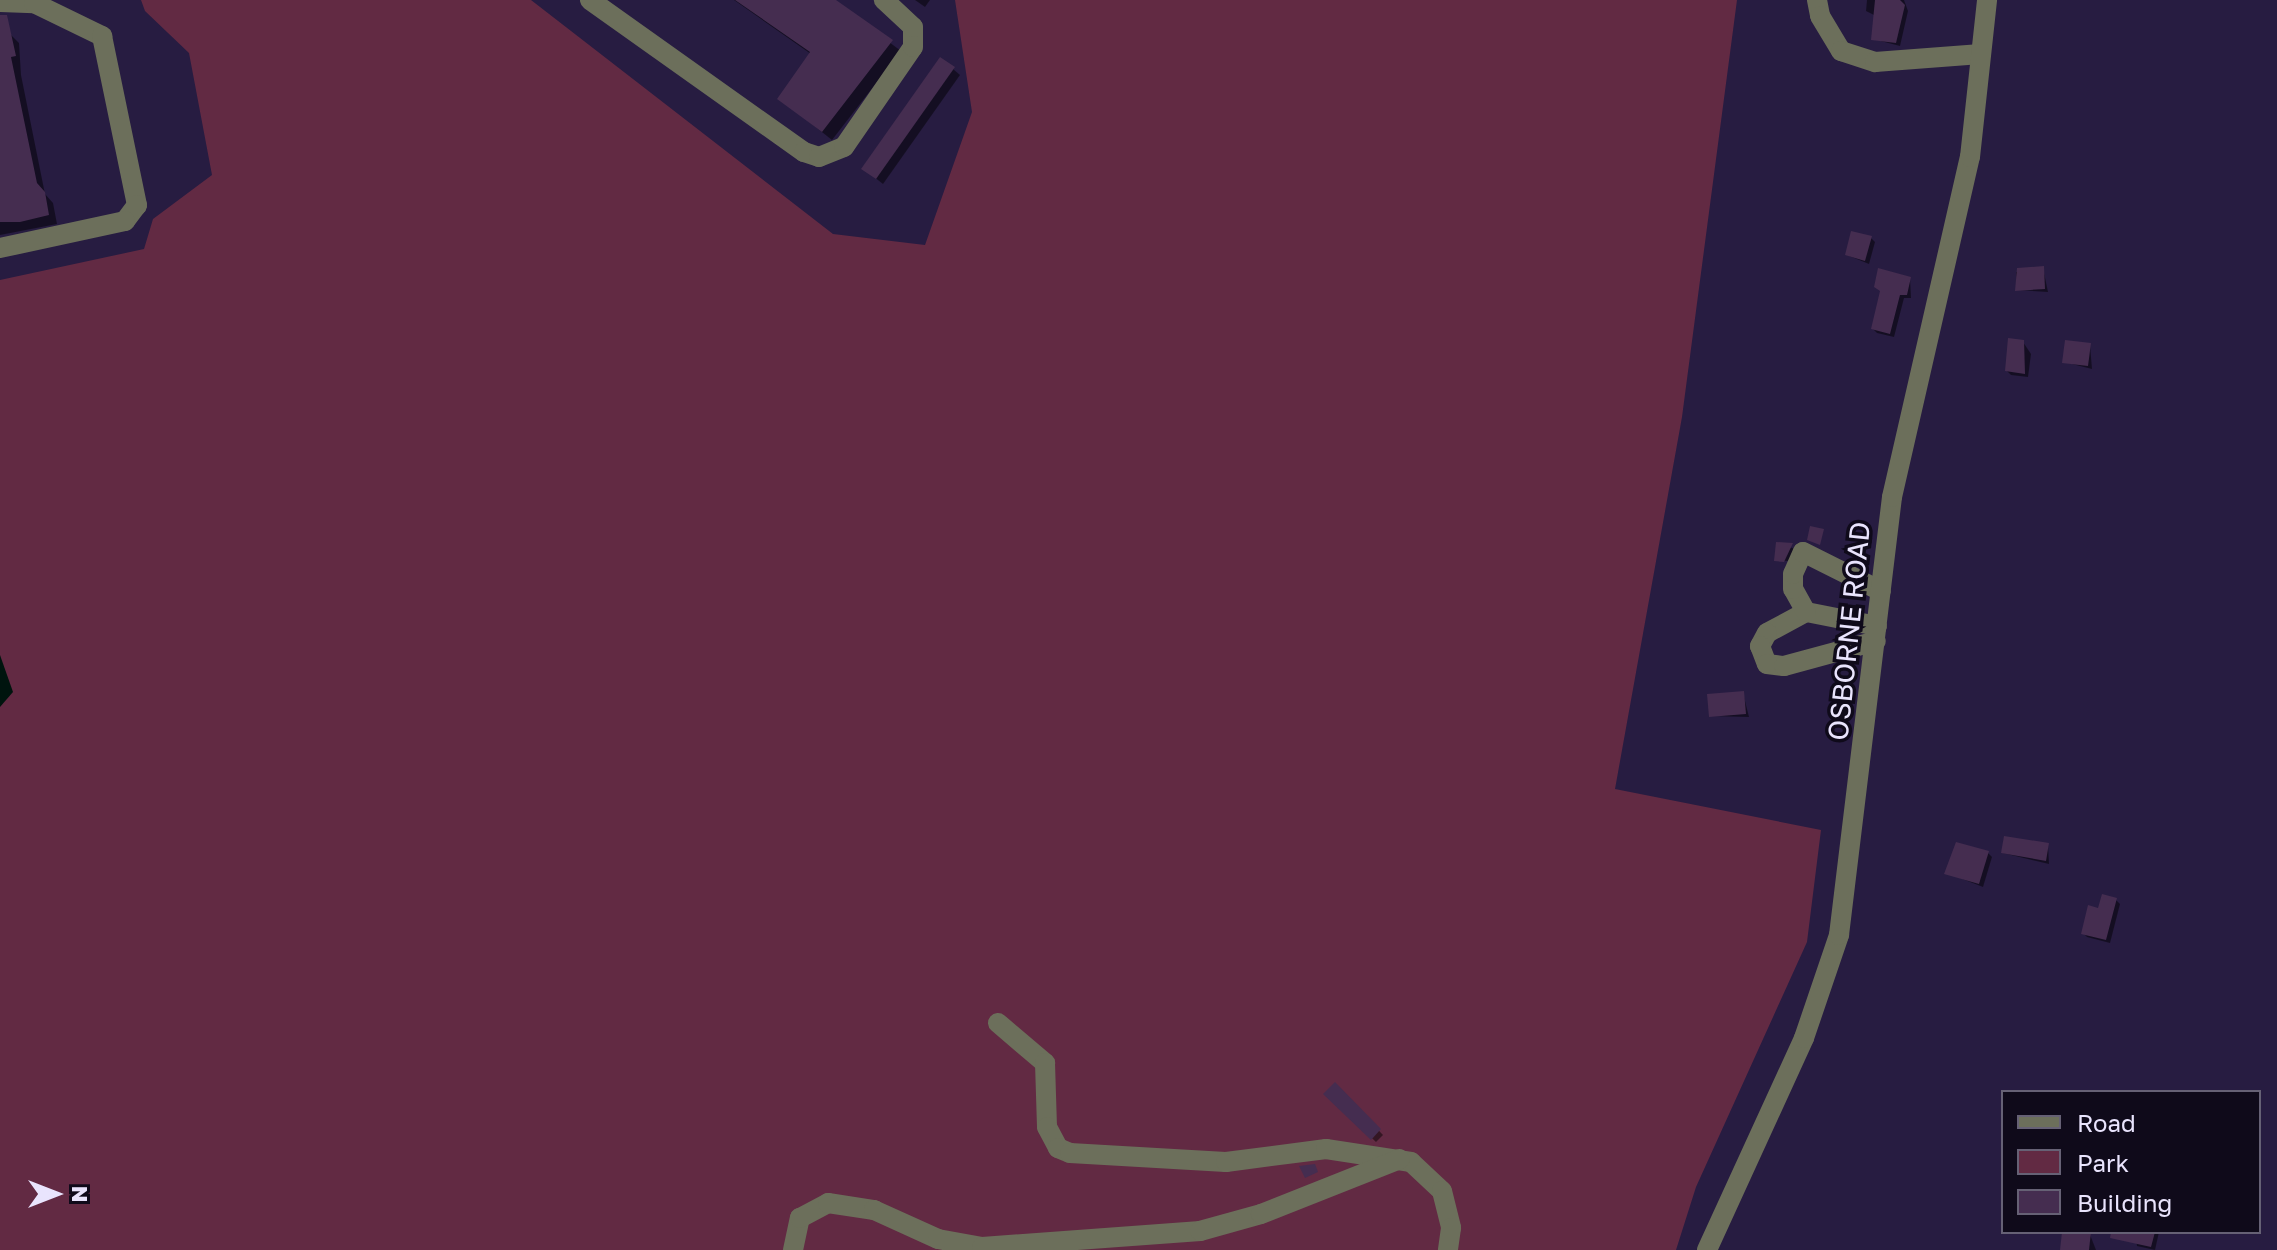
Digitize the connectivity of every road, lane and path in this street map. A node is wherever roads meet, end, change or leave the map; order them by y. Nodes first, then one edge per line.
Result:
1 (590, 0) edge
2 (884, 0) edge
3 (1817, 0) edge
4 (1987, 0) edge
5 (0, 2) edge
6 (1981, 54) junction
7 (0, 248) edge
8 (1881, 591) junction
9 (1806, 612) junction
10 (1876, 634) junction
11 (998, 1023) dead end
12 (1400, 1159) junction
13 (793, 1250) edge
14 (1448, 1250) edge
15 (1707, 1250) edge

1 - 2 street
3 - 6 street
4 - 6 street, OSBORNE ROAD
5 - 7 street
6 - 8 street, OSBORNE ROAD
8 - 9 street
8 - 10 street, OSBORNE ROAD
9 - 10 street
9 - 10 street
10 - 15 street, OSBORNE ROAD
11 - 12 street
12 - 13 street
12 - 14 street

